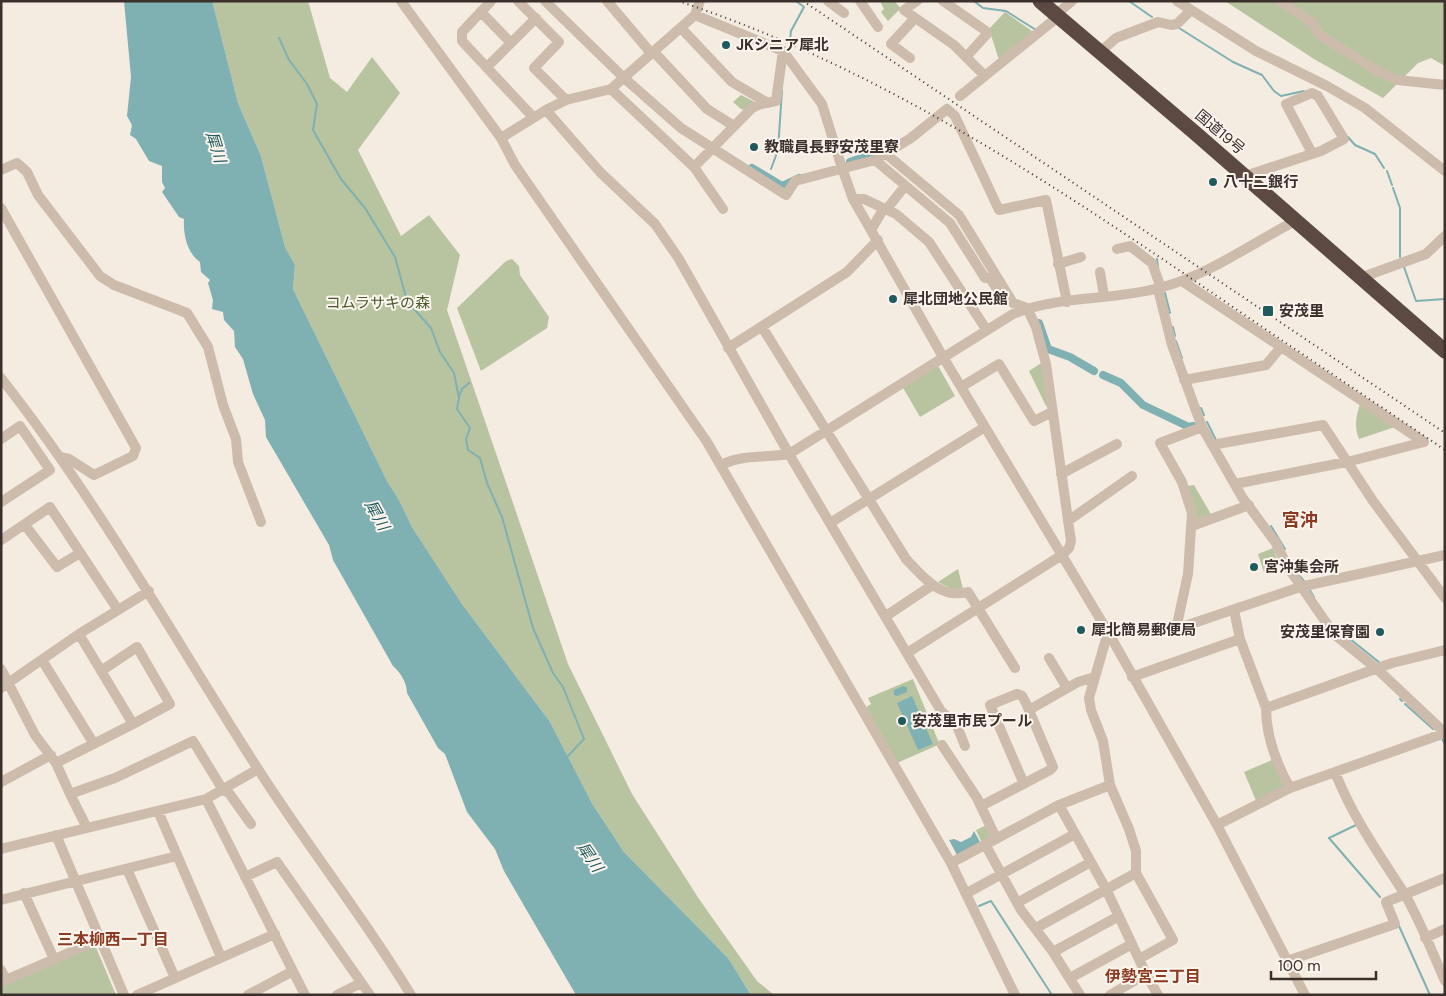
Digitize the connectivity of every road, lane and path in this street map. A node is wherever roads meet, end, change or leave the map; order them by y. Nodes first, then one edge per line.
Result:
1 (401, 1) edge
2 (491, 1) edge
3 (518, 1) edge
4 (544, 1) edge
5 (607, 1) edge
6 (700, 1) edge
7 (828, 1) edge
8 (860, 1) edge
9 (917, 1) edge
10 (943, 1) edge
11 (1040, 1) edge
12 (1072, 1) edge
13 (1177, 1) edge
14 (1280, 1) edge
15 (1190, 11) junction
16 (481, 12) junction
17 (844, 13) dead end
18 (695, 15) junction
19 (1057, 16) junction
20 (536, 18) junction
21 (916, 18) junction
22 (878, 27) dead end
23 (681, 28) junction
24 (511, 42) junction
25 (783, 51) junction
26 (652, 52) junction
27 (1099, 53) junction
28 (966, 57) junction
29 (910, 58) dead end
30 (488, 67) junction
31 (985, 76) junction
32 (623, 77) junction
33 (1445, 85) edge
34 (611, 89) junction
35 (960, 96) dead end
36 (566, 100) junction
37 (768, 103) junction
38 (546, 110) junction
39 (533, 117) junction
40 (734, 126) junction
41 (501, 138) junction
42 (712, 148) junction
43 (885, 153) junction
44 (1312, 153) junction
45 (875, 160) junction
46 (694, 167) junction
47 (842, 168) junction
48 (1, 170) edge
49 (1445, 171) edge
50 (1247, 178) junction
51 (905, 186) junction
52 (853, 199) junction
53 (1, 208) edge
54 (723, 209) dead end
55 (885, 209) junction
56 (1295, 221) junction
57 (872, 230) junction
58 (1445, 236) edge
59 (878, 240) junction
60 (1116, 249) dead end
61 (1081, 257) dead end
62 (1058, 264) junction
63 (1100, 272) dead end
64 (1360, 278) junction
65 (1182, 281) junction
66 (1159, 288) junction
67 (1104, 296) junction
68 (1067, 302) junction
69 (1027, 308) junction
70 (1013, 314) junction
71 (762, 327) junction
72 (986, 329) junction
73 (1281, 347) junction
74 (728, 348) junction
75 (1445, 351) edge
76 (943, 357) junction
77 (1, 378) edge
78 (1184, 380) junction
79 (961, 386) junction
80 (1052, 412) junction
81 (1202, 426) junction
82 (985, 427) junction
83 (827, 430) junction
84 (1, 439) edge
85 (1117, 444) dead end
86 (1212, 444) junction
87 (790, 454) junction
88 (60, 457) junction
89 (1347, 462) junction
90 (721, 465) junction
91 (1061, 474) junction
92 (1132, 476) dead end
93 (1234, 484) junction
94 (868, 498) junction
95 (1, 502) edge
96 (1248, 505) junction
97 (1068, 521) junction
98 (262, 522) dead end
99 (830, 523) junction
100 (25, 525) junction
101 (1192, 526) junction
102 (1, 540) edge
103 (80, 554) junction
104 (1062, 555) junction
105 (1445, 555) edge
106 (1416, 561) junction
107 (931, 586) junction
108 (1300, 587) junction
109 (149, 591) junction
110 (1445, 598) edge
111 (977, 609) junction
112 (118, 610) junction
113 (1234, 610) junction
114 (886, 616) junction
115 (1108, 632) junction
116 (78, 634) junction
117 (1240, 639) junction
118 (1445, 650) edge
119 (907, 653) junction
120 (1049, 658) dead end
121 (42, 660) junction
122 (1, 668) edge
123 (1016, 668) dead end
124 (1376, 668) junction
125 (100, 670) junction
126 (1095, 677) junction
127 (1132, 677) junction
128 (5, 686) edge
129 (1067, 688) junction
130 (1266, 708) junction
131 (1029, 710) junction
132 (941, 711) junction
133 (930, 716) dead end
134 (132, 724) junction
135 (1445, 733) edge
136 (94, 744) junction
137 (942, 744) dead end
138 (965, 746) dead end
139 (54, 759) junction
140 (258, 769) junction
141 (1335, 772) junction
142 (1, 782) edge
143 (1024, 784) junction
144 (1110, 785) junction
145 (1290, 788) junction
146 (223, 790) junction
147 (70, 794) junction
148 (206, 799) junction
149 (1059, 805) junction
150 (981, 806) junction
151 (158, 811) junction
152 (251, 824) dead end
153 (1217, 826) junction
154 (87, 828) junction
155 (1075, 834) junction
156 (56, 835) junction
157 (996, 838) junction
158 (985, 844) junction
159 (1, 849) edge
160 (178, 856) junction
161 (1091, 862) junction
162 (951, 863) junction
163 (127, 869) junction
164 (1136, 873) junction
165 (1000, 874) junction
166 (246, 877) junction
167 (1445, 878) edge
168 (75, 880) junction
169 (1106, 889) junction
170 (967, 893) junction
171 (24, 894) junction
172 (1404, 894) junction
173 (1, 900) edge
174 (1017, 903) junction
175 (1119, 916) junction
176 (1036, 928) junction
177 (1445, 929) edge
178 (275, 934) junction
179 (1425, 938) junction
180 (99, 940) junction
181 (1132, 944) junction
182 (1053, 952) junction
183 (221, 957) junction
184 (54, 959) junction
185 (1139, 959) junction
186 (1287, 961) junction
187 (1, 970) edge
188 (293, 971) junction
189 (1146, 974) junction
190 (175, 978) junction
191 (1070, 978) junction
192 (1444, 979) edge
193 (3, 981) edge
194 (361, 983) junction
195 (253, 993) edge
196 (1116, 993) edge
197 (124, 995) edge
198 (137, 995) edge
199 (305, 995) edge
200 (338, 995) edge
201 (370, 995) edge
202 (411, 995) edge
203 (1015, 995) edge
204 (1080, 995) edge
205 (1158, 995) edge
206 (1305, 995) edge

1 - 41 street
2 - 16 street
3 - 20 street
4 - 32 street
5 - 26 street
6 - 18 street
7 - 17 street
8 - 22 street
9 - 21 street
10 - 28 street
11 - 19 highway, 国道19号
12 - 19 street
13 - 15 street
14 - 33 street
15 - 27 street
15 - 49 street
16 - 24 street
16 - 30 street
18 - 23 street
18 - 25 street
19 - 27 highway, 国道19号
19 - 31 street
20 - 24 street
20 - 36 street
21 - 28 street
21 - 29 street
23 - 26 street
23 - 37 street
24 - 30 street
25 - 37 street
25 - 47 street
26 - 32 street
26 - 40 street
27 - 50 highway, 国道19号
28 - 31 street
30 - 39 street
31 - 35 street
32 - 34 street
32 - 42 street
34 - 36 street
34 - 46 street
36 - 38 street
37 - 40 street
38 - 39 street
38 - 74 street
39 - 41 street
40 - 42 street
41 - 90 street
42 - 46 street
42 - 47 street
43 - 45 street
43 - 62 street
43 - 69 street
44 - 44 street
44 - 50 street
45 - 47 street
45 - 51 street
46 - 54 street
47 - 52 street
48 - 98 street
50 - 56 highway, 国道19号
51 - 55 street
51 - 70 street
52 - 55 street
52 - 57 street
53 - 88 street
55 - 57 street
55 - 72 street
56 - 64 highway, 国道19号
56 - 65 street
57 - 59 street
58 - 64 street
59 - 71 street
59 - 76 street
60 - 66 street
61 - 62 street
62 - 68 street
63 - 67 street
64 - 75 highway, 国道19号
65 - 66 street
65 - 73 street
66 - 67 street
66 - 78 street
67 - 68 street
68 - 69 street
69 - 70 street
69 - 80 street
70 - 72 street
71 - 74 street
71 - 83 street
72 - 76 street
73 - 78 street
73 - 89 street
74 - 87 street
76 - 79 street
76 - 83 street
77 - 88 street
78 - 81 street
79 - 80 street
79 - 82 street
80 - 91 street
81 - 86 street
81 - 101 street
82 - 94 street
82 - 104 street
83 - 87 street
83 - 94 street
84 - 95 street
85 - 91 street
86 - 89 street
86 - 93 street
87 - 90 street
87 - 99 street
88 - 109 street
89 - 93 street
89 - 106 street
90 - 162 street
91 - 97 street
92 - 97 street
93 - 96 street
94 - 99 street
94 - 107 street
96 - 101 street
96 - 108 street
97 - 104 street
99 - 114 street
100 - 102 street
100 - 103 street
100 - 103 street
101 - 113 street
103 - 112 street
104 - 111 street
104 - 115 street
105 - 106 street
106 - 108 street
106 - 110 street
107 - 111 street
107 - 114 street
108 - 113 street
108 - 124 street
109 - 112 street
109 - 140 street
111 - 119 street
111 - 123 street
112 - 116 street
113 - 117 street
114 - 119 street
115 - 126 street
115 - 127 street
116 - 121 street
116 - 125 street
117 - 127 street
117 - 130 street
118 - 124 street
119 - 132 street
120 - 129 street
121 - 128 street
121 - 136 street
122 - 128 street
124 - 130 street
124 - 135 street
125 - 134 street
125 - 134 street
126 - 129 street
126 - 144 street
127 - 153 street
128 - 139 street
129 - 131 street
130 - 145 street
131 - 143 street
131 - 143 street
132 - 133 street
132 - 138 street
134 - 136 street
135 - 141 street
136 - 139 street
137 - 150 street
139 - 142 street
139 - 147 street
140 - 146 street
140 - 202 street
141 - 145 street
141 - 172 street
143 - 150 street
144 - 149 street
144 - 164 street
145 - 153 street
146 - 147 street
146 - 148 street
146 - 152 street
147 - 154 street
148 - 151 street
148 - 166 street
149 - 155 street
149 - 157 street
150 - 157 street
151 - 154 street
151 - 160 street
153 - 186 street
154 - 156 street
155 - 161 street
155 - 165 street
156 - 159 street
156 - 168 street
157 - 158 street
158 - 162 street
158 - 165 street
160 - 163 street
160 - 183 street
161 - 169 street
161 - 174 street
162 - 170 street
163 - 168 street
163 - 190 street
164 - 169 street
164 - 185 street
165 - 170 street
165 - 174 street
166 - 178 street
166 - 194 street
167 - 172 street
168 - 171 street
168 - 180 street
169 - 175 street
169 - 176 street
170 - 203 street
171 - 173 street
171 - 184 street
172 - 179 street
172 - 186 street
174 - 176 street
175 - 181 street
175 - 182 street
176 - 182 street
177 - 179 street
178 - 183 street
178 - 188 street
179 - 192 street
180 - 184 street
180 - 197 street
181 - 185 street
181 - 191 street
182 - 191 street
183 - 190 street
184 - 193 street
185 - 189 street
186 - 206 street
187 - 193 street
188 - 195 street
188 - 199 street
189 - 196 street
189 - 205 street
190 - 198 street
191 - 204 street
194 - 200 street
194 - 201 street

